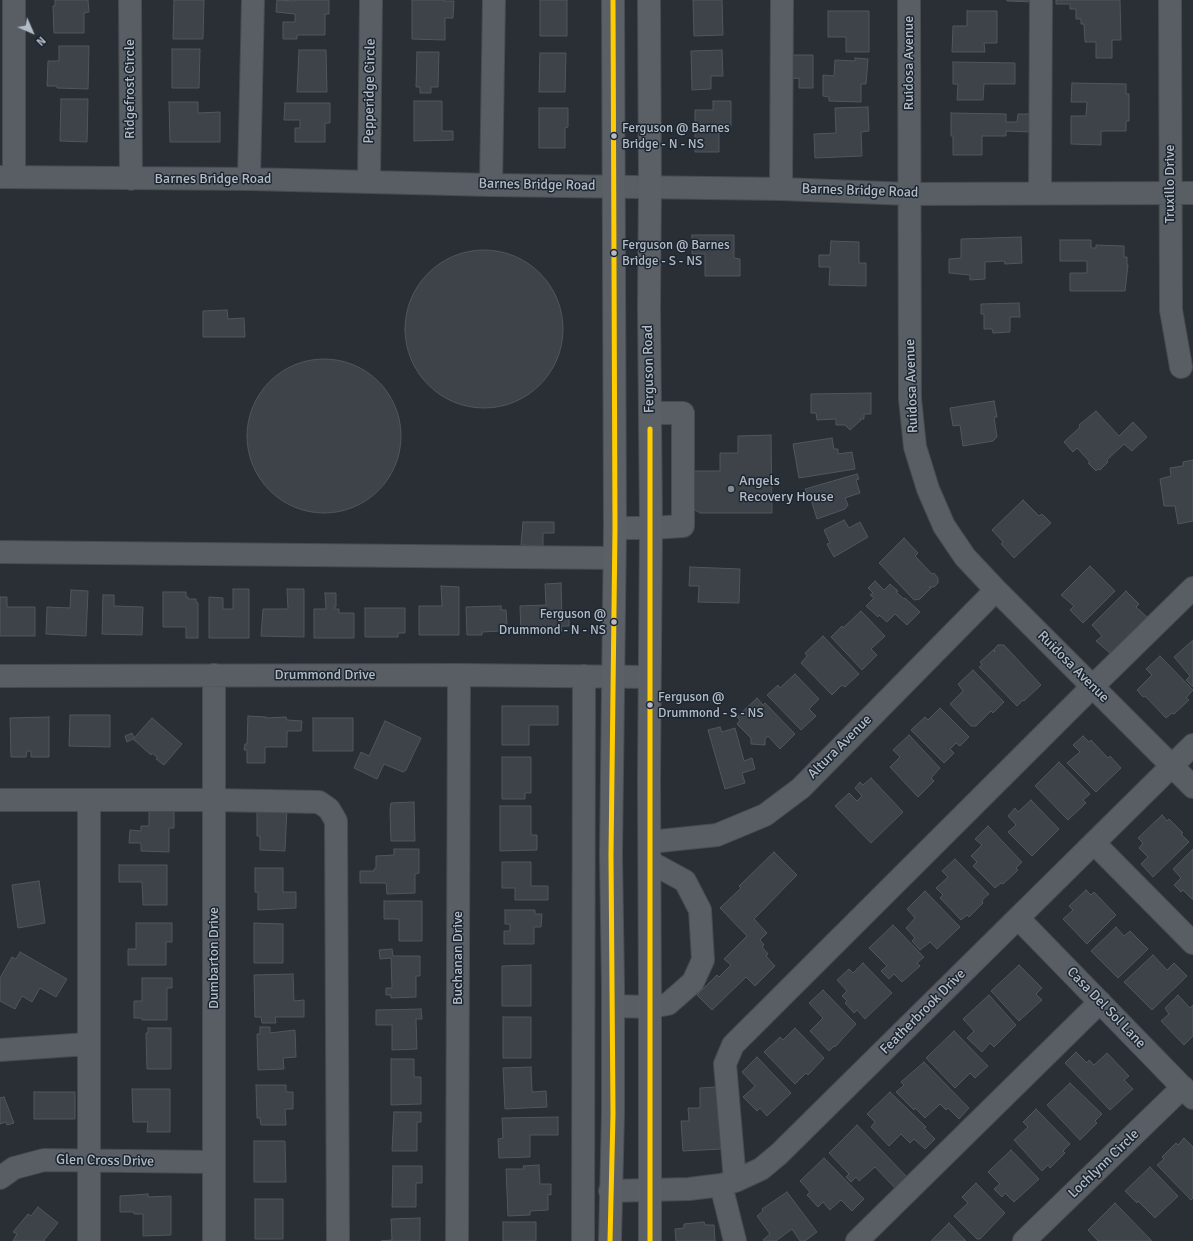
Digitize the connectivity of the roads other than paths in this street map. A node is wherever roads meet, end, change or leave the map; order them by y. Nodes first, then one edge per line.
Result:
1 (14, 0) edge
2 (130, 0) edge
3 (253, 0) edge
4 (371, 0) edge
5 (494, 0) edge
6 (613, 0) edge
7 (649, 0) edge
8 (782, 0) edge
9 (909, 0) edge
10 (1041, 0) edge
11 (1170, 0) edge
12 (7, 177) edge
13 (131, 179) junction
14 (249, 179) junction
15 (369, 181) junction
16 (491, 185) junction
17 (615, 186) junction
18 (650, 187) junction
19 (781, 189) junction
20 (1040, 193) junction
21 (1170, 193) junction
22 (1193, 193) edge
23 (910, 194) junction
24 (1185, 341) edge
25 (1182, 367) dead end
26 (650, 413) junction
27 (615, 528) junction
28 (651, 528) junction
29 (0, 552) edge
30 (614, 558) junction
31 (1193, 588) edge
32 (996, 590) junction
33 (214, 675) junction
34 (459, 675) junction
35 (0, 676) edge
36 (584, 676) junction
37 (613, 676) junction
38 (649, 677) junction
39 (1092, 687) junction
40 (1193, 745) edge
41 (1172, 766) junction
42 (1193, 788) edge
43 (0, 800) edge
44 (89, 800) junction
45 (214, 800) junction
46 (1094, 843) junction
47 (650, 852) junction
48 (1018, 918) junction
49 (1193, 943) edge
50 (1100, 1002) junction
51 (613, 1006) junction
52 (650, 1008) junction
53 (88, 1044) junction
54 (0, 1050) edge
55 (1188, 1093) edge
56 (88, 1160) junction
57 (214, 1162) junction
58 (0, 1178) edge
59 (728, 1183) junction
60 (649, 1190) junction
61 (610, 1191) junction
62 (89, 1241) edge
63 (214, 1241) edge
64 (338, 1241) edge
65 (457, 1241) edge
66 (583, 1241) edge
67 (610, 1241) edge
68 (650, 1241) edge
69 (734, 1241) edge
70 (857, 1241) edge
71 (1024, 1241) edge

1 - 12 street
2 - 13 street, Ridgefrost Circle
3 - 14 street
4 - 15 street, Pepperidge Circle
5 - 16 street
6 - 17 main road
7 - 18 main road, Ferguson Road
8 - 19 street
9 - 23 street, Ruidosa Avenue
10 - 20 street
11 - 21 street, Truxillo Drive
12 - 13 street, Barnes Bridge Road
13 - 14 street, Barnes Bridge Road
14 - 15 street, Barnes Bridge Road
15 - 16 street, Barnes Bridge Road
16 - 17 street, Barnes Bridge Road
17 - 18 street, Barnes Bridge Road
17 - 27 main road
18 - 19 street, Barnes Bridge Road
18 - 26 main road, Ferguson Road
19 - 23 street, Barnes Bridge Road
20 - 21 street, Barnes Bridge Road
20 - 23 street, Barnes Bridge Road
21 - 22 street, Barnes Bridge Road
21 - 24 street, Truxillo Drive
23 - 32 street, Ruidosa Avenue
24 - 25 street, Truxillo Drive
26 - 28 main road, Ferguson Road
26 - 28 street
27 - 28 street
27 - 30 main road
28 - 38 main road, Ferguson Road
29 - 30 street
30 - 37 main road
31 - 39 street
32 - 39 street, Ruidosa Avenue
32 - 47 street, Altura Avenue
33 - 34 street, Drummond Drive
33 - 35 street, Drummond Drive
33 - 45 street, Dumbarton Drive
34 - 36 street, Drummond Drive
34 - 65 street, Buchanan Drive
36 - 37 street, Drummond Drive
36 - 66 street
37 - 38 street, Drummond Drive
37 - 51 main road
38 - 47 main road, Ferguson Road
39 - 41 street, Ruidosa Avenue
39 - 59 street
40 - 41 street, Featherbrook Drive
41 - 42 street, Ruidosa Avenue
41 - 46 street, Featherbrook Drive
43 - 44 street
44 - 45 street
44 - 53 street
45 - 57 street, Dumbarton Drive
45 - 64 street
46 - 48 street, Featherbrook Drive
46 - 49 street
47 - 52 main road, Ferguson Road
47 - 52 street
48 - 50 street, Casa Del Sol Lane
48 - 59 street, Featherbrook Drive
50 - 55 street, Casa Del Sol Lane
50 - 70 street
51 - 52 street
51 - 61 main road
52 - 60 main road, Ferguson Road
53 - 54 street
53 - 56 street
55 - 71 street, Lochlynn Circle
56 - 57 street, Glen Cross Drive
56 - 58 street, Glen Cross Drive
56 - 62 street
57 - 63 street, Dumbarton Drive
59 - 60 street, Featherbrook Drive
59 - 69 street
60 - 61 street, Featherbrook Drive
60 - 68 main road, Ferguson Road
61 - 67 main road

